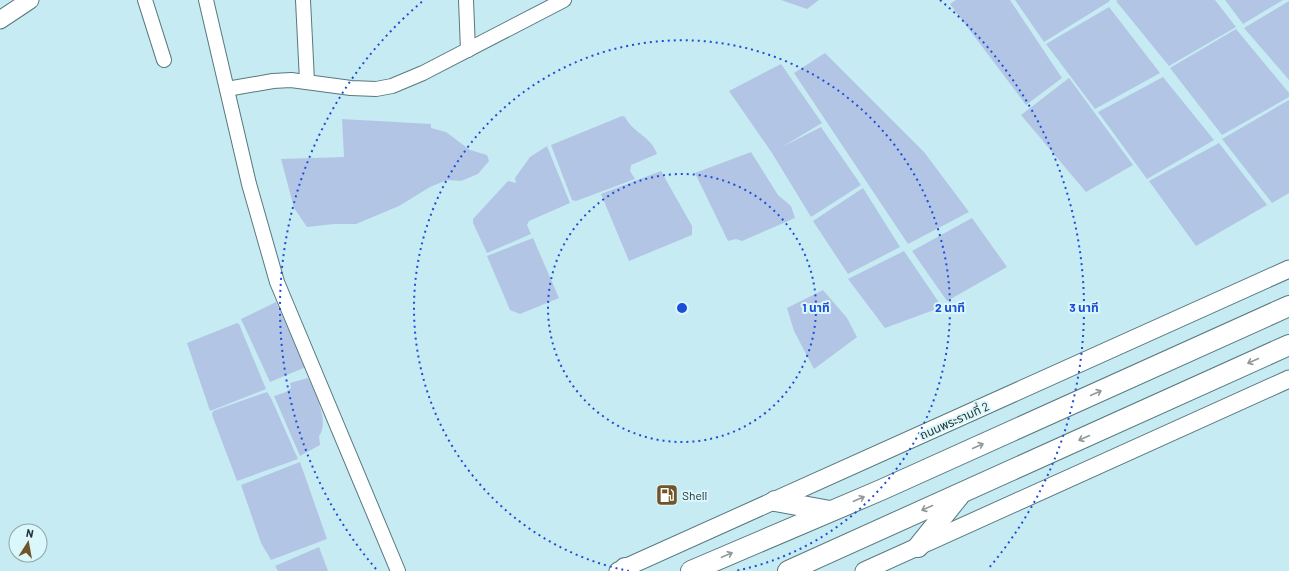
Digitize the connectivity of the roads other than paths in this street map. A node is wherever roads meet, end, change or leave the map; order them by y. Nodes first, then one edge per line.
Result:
1 (30, 0) edge
2 (145, 0) edge
3 (206, 0) edge
4 (303, 0) edge
5 (466, 0) edge
6 (564, 0) edge
7 (0, 20) edge
8 (468, 50) junction
9 (164, 60) dead end
10 (307, 81) junction
11 (227, 89) junction
12 (1289, 269) edge
13 (1289, 306) edge
14 (1289, 345) edge
15 (1289, 379) edge
16 (962, 492) junction
17 (775, 501) junction
18 (830, 511) junction
19 (918, 547) junction
20 (623, 570) edge
21 (398, 571) edge
22 (691, 571) edge
23 (788, 571) edge
24 (864, 571) edge

1 - 7 main road
2 - 9 street
3 - 11 street
4 - 10 street
5 - 8 street
6 - 8 street
8 - 10 street
10 - 11 street
11 - 21 street
12 - 17 main road, ถนนพระรามที่ 2
18 -> 13 highway
14 -> 16 highway
15 - 19 main road
16 - 19 highway
16 -> 23 highway
17 - 18 highway
17 - 20 main road, ถนนพระรามที่ 2
22 -> 18 highway
19 - 24 main road

